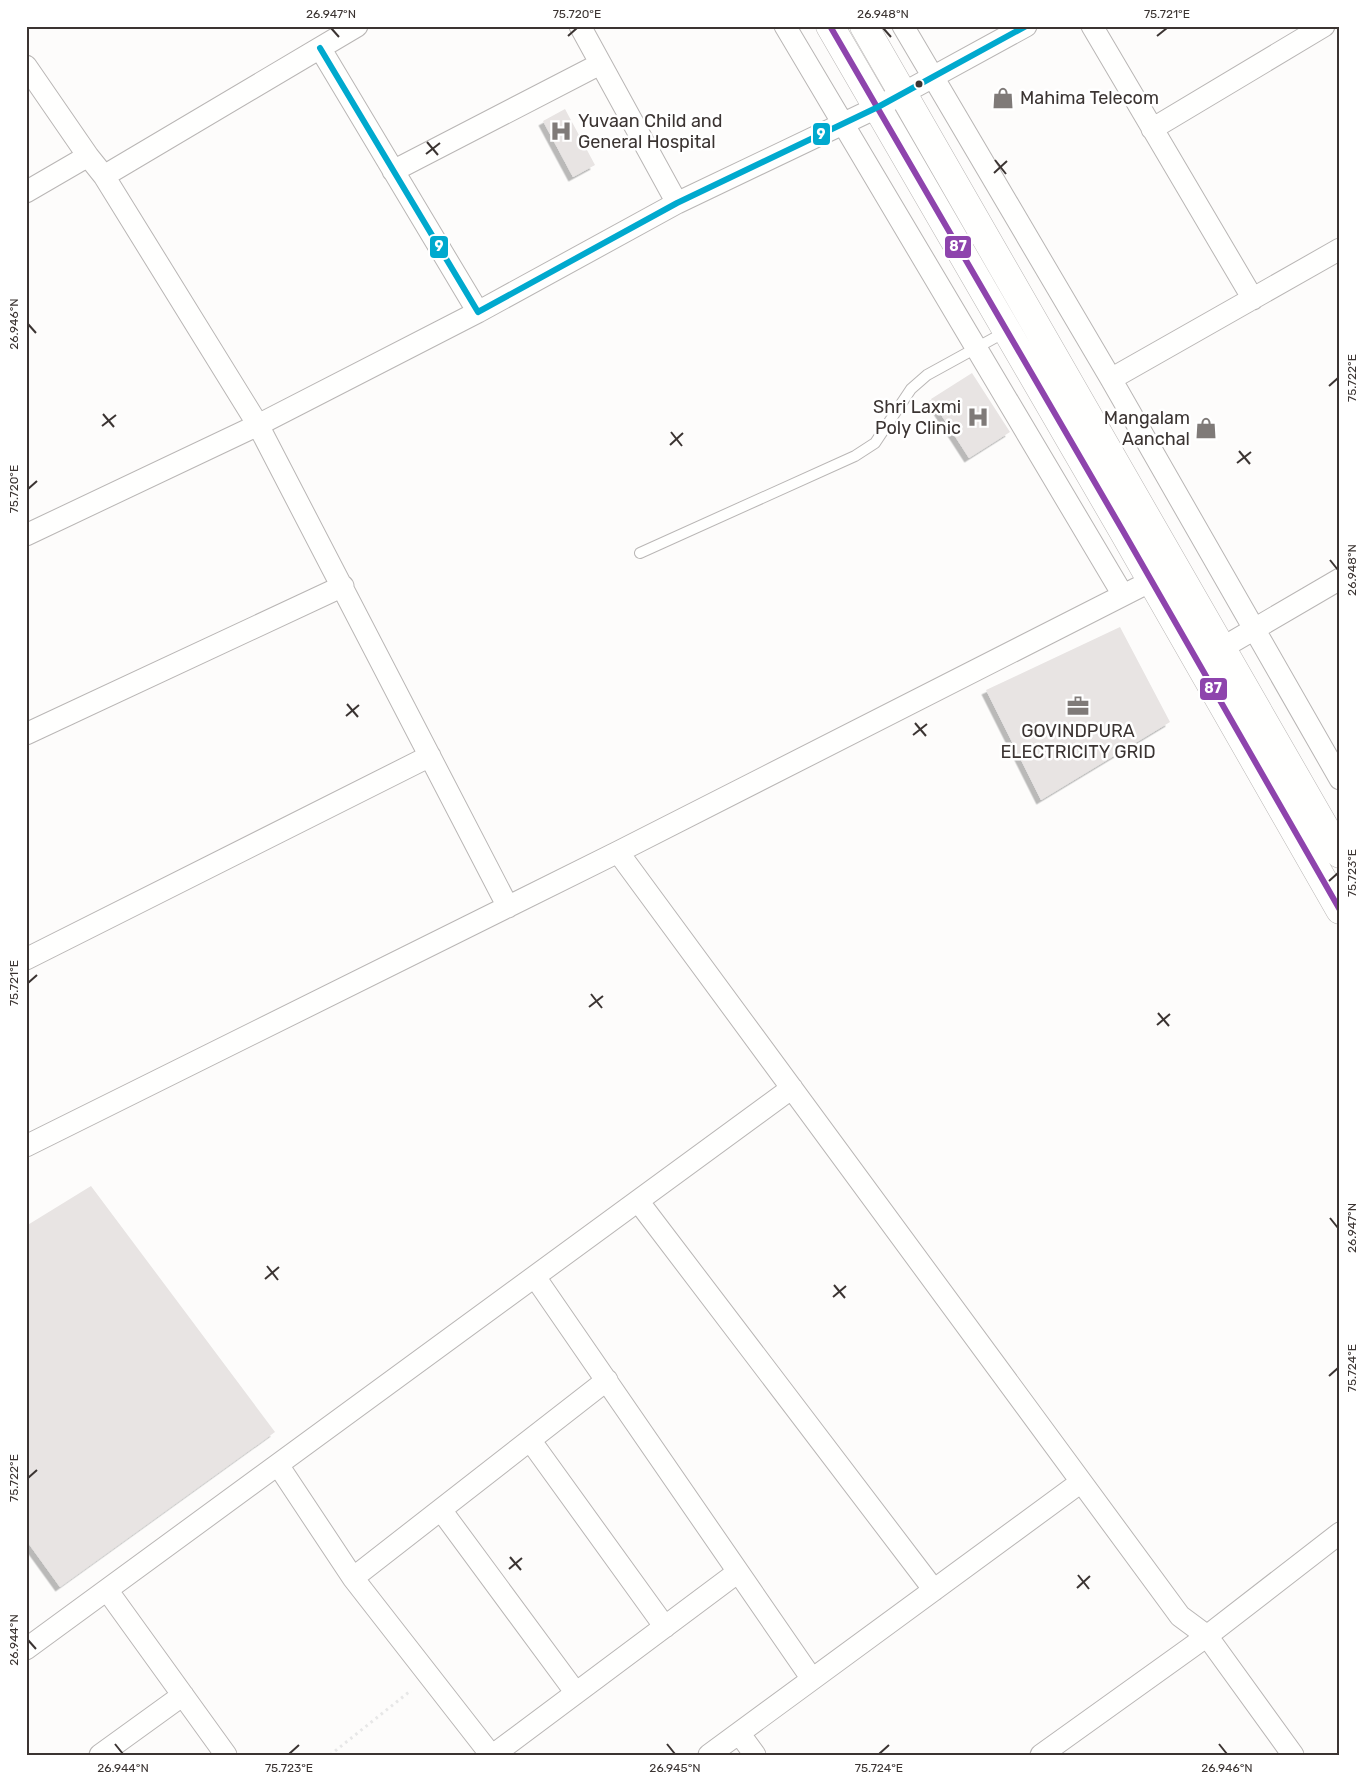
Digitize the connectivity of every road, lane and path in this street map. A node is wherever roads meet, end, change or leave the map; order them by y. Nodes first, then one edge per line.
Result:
1 (357, 26) edge
2 (580, 26) edge
3 (785, 26) edge
4 (830, 26) edge
5 (864, 26) edge
6 (904, 26) edge
7 (1026, 26) edge
8 (1092, 26) edge
9 (1324, 26) edge
10 (320, 48) junction
11 (600, 64) junction
12 (26, 66) edge
13 (933, 78) junction
14 (903, 94) junction
15 (878, 107) junction
16 (843, 123) junction
17 (1152, 129) junction
18 (88, 156) junction
19 (394, 171) junction
20 (104, 176) junction
21 (26, 192) edge
22 (678, 202) junction
23 (1340, 249) edge
24 (1252, 299) junction
25 (478, 312) junction
26 (1008, 330) junction
27 (977, 347) junction
28 (1111, 379) junction
29 (258, 425) junction
30 (26, 535) edge
31 (640, 553) dead end
32 (1177, 570) junction
33 (1340, 579) edge
34 (1152, 580) junction
35 (343, 586) junction
36 (1123, 595) junction
37 (1254, 630) junction
38 (1222, 648) junction
39 (26, 734) edge
40 (430, 756) junction
41 (1340, 779) edge
42 (618, 852) junction
43 (1340, 854) edge
44 (508, 906) junction
45 (1340, 910) edge
46 (26, 959) edge
47 (792, 1088) junction
48 (26, 1146) edge
49 (638, 1201) junction
50 (535, 1276) junction
51 (607, 1380) junction
52 (530, 1440) junction
53 (278, 1465) junction
54 (1081, 1482) junction
55 (441, 1510) junction
56 (1340, 1534) edge
57 (738, 1572) junction
58 (353, 1578) junction
59 (107, 1590) junction
60 (934, 1590) junction
61 (665, 1627) junction
62 (1206, 1636) junction
63 (26, 1649) edge
64 (812, 1679) junction
65 (418, 1692) dead end
66 (576, 1693) junction
67 (182, 1695) junction
68 (739, 1732) junction
69 (100, 1755) edge
70 (226, 1755) edge
71 (330, 1755) edge
72 (492, 1755) edge
73 (708, 1755) edge
74 (755, 1755) edge
75 (1041, 1755) edge
76 (1292, 1755) edge

1 - 10 street
2 - 11 street
3 - 16 street
4 - 15 main road
5 - 14 main road
6 - 13 street
7 - 13 street
8 - 17 street
9 - 17 street
10 - 19 street
10 - 20 street
11 - 19 street
11 - 22 street
12 - 18 street
13 - 14 street
13 - 28 street
14 - 15 street
14 - 32 main road
15 - 16 street
15 - 26 main road
16 - 22 street
16 - 27 street
17 - 24 street
18 - 20 street
18 - 21 street
19 - 25 street
20 - 29 street
22 - 25 street
23 - 24 street
24 - 28 street
25 - 29 street
26 - 27 lane
26 - 34 main road
27 - 31 lane
27 - 36 street
28 - 37 street
29 - 30 street
29 - 35 street
32 - 34 street
32 - 38 main road
33 - 37 street
34 - 36 street
34 - 45 main road
35 - 39 street
35 - 40 street
36 - 42 street
37 - 38 street
37 - 41 street
38 - 43 main road
40 - 44 street
40 - 46 street
42 - 44 street
42 - 47 street
44 - 48 street
47 - 49 street
47 - 54 street
49 - 50 street
49 - 60 street
50 - 51 street
50 - 53 street
51 - 52 street
51 - 57 street
52 - 55 street
52 - 61 street
53 - 58 street
53 - 59 street
54 - 60 street
54 - 62 street
55 - 58 street
55 - 66 street
56 - 62 street
57 - 61 street
57 - 64 street
58 - 72 street
59 - 63 street
59 - 67 street
60 - 64 street
61 - 66 street
62 - 75 street
62 - 76 street
64 - 68 street
65 - 71 path
66 - 72 street
67 - 69 street
67 - 70 street
68 - 73 street
68 - 74 street

